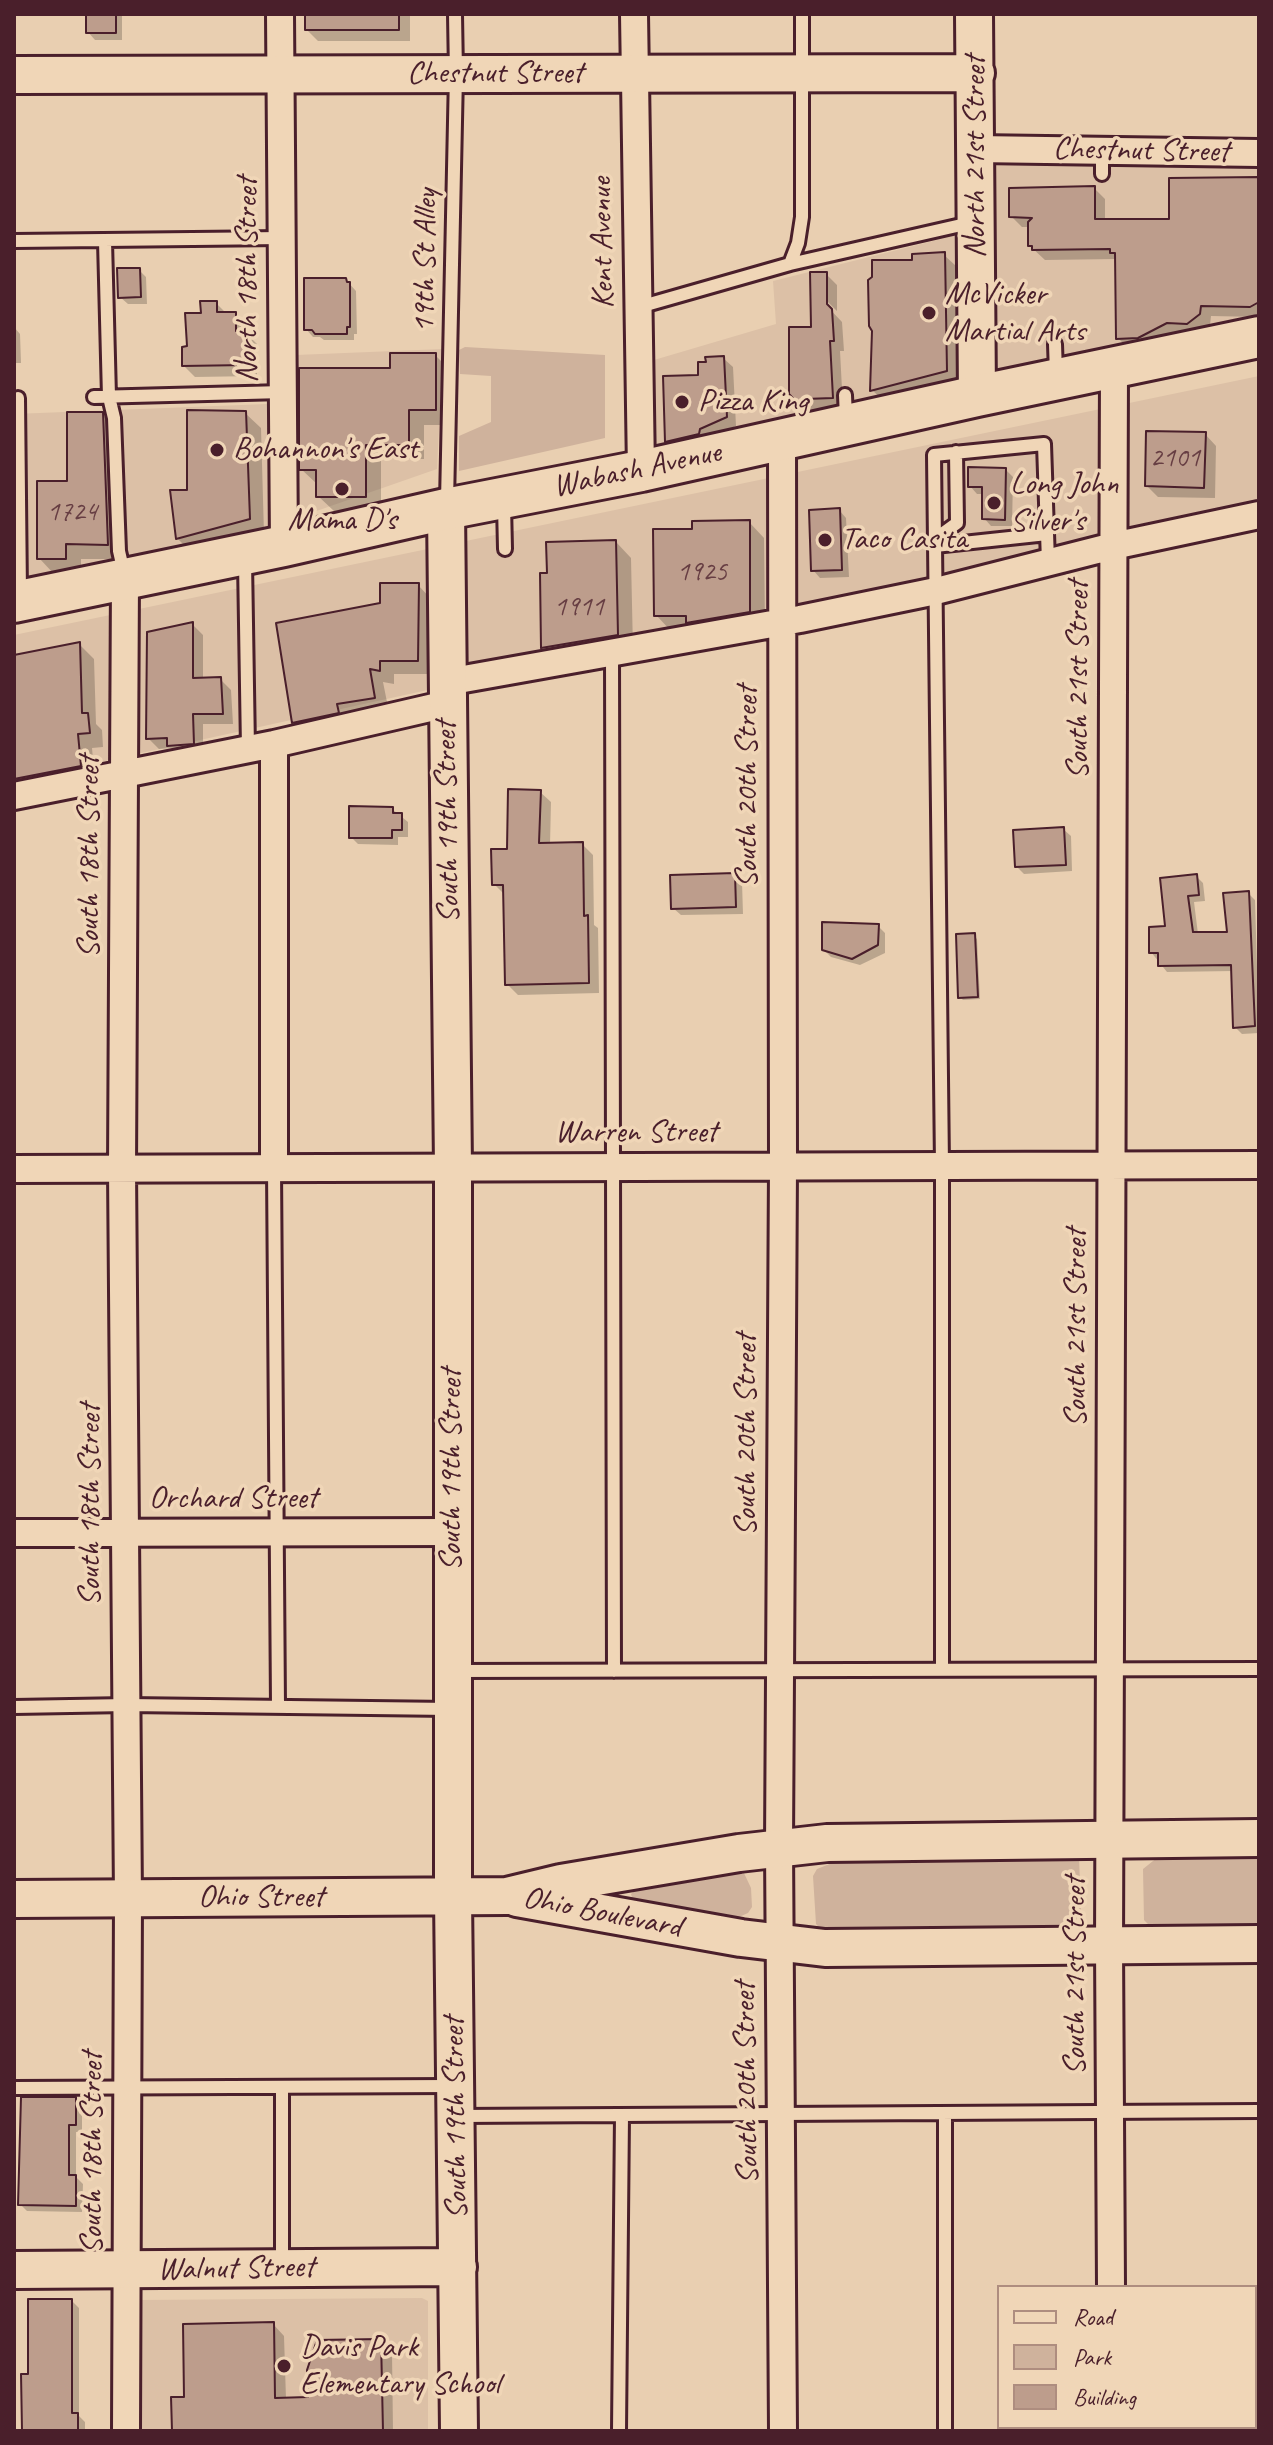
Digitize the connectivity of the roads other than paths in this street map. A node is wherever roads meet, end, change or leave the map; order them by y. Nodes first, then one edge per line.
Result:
1 (280, 14) edge
2 (455, 14) edge
3 (634, 14) edge
4 (802, 14) edge
5 (974, 14) edge
6 (634, 73) junction
7 (802, 73) junction
8 (976, 73) junction
9 (281, 74) junction
10 (456, 74) junction
11 (14, 75) edge
12 (975, 149) junction
13 (1259, 153) edge
14 (976, 222) junction
15 (282, 238) junction
16 (14, 241) edge
17 (105, 241) junction
18 (790, 264) junction
19 (638, 308) junction
20 (1259, 337) edge
21 (1114, 369) junction
22 (283, 392) junction
23 (977, 396) junction
24 (94, 397) dead end
25 (109, 397) junction
26 (18, 398) dead end
27 (782, 439) junction
28 (956, 452) junction
29 (641, 471) junction
30 (504, 498) junction
31 (446, 509) junction
32 (1259, 515) edge
33 (1047, 534) junction
34 (935, 542) junction
35 (284, 546) junction
36 (1113, 546) junction
37 (505, 549) dead end
38 (244, 554) junction
39 (1048, 562) junction
40 (125, 578) junction
41 (936, 591) junction
42 (17, 601) edge
43 (782, 623) junction
44 (612, 653) junction
45 (447, 693) junction
46 (274, 744) junction
47 (248, 749) junction
48 (124, 773) junction
49 (14, 796) edge
50 (1259, 1165) edge
51 (942, 1166) junction
52 (1111, 1166) junction
53 (612, 1167) junction
54 (783, 1167) junction
55 (274, 1168) junction
56 (453, 1168) junction
57 (14, 1169) edge
58 (122, 1169) junction
59 (452, 1532) junction
60 (14, 1533) edge
61 (125, 1533) junction
62 (278, 1533) junction
63 (1259, 1669) edge
64 (780, 1670) junction
65 (942, 1670) junction
66 (1111, 1670) junction
67 (452, 1671) junction
68 (614, 1671) junction
69 (127, 1705) junction
70 (14, 1707) edge
71 (278, 1707) junction
72 (453, 1709) junction
73 (1111, 1838) junction
74 (1259, 1838) edge
75 (779, 1847) junction
76 (507, 1896) junction
77 (453, 1897) junction
78 (14, 1899) edge
79 (128, 1899) junction
80 (780, 1944) junction
81 (1259, 1944) edge
82 (1109, 1945) junction
83 (127, 2087) junction
84 (282, 2087) junction
85 (14, 2088) edge
86 (456, 2101) junction
87 (1259, 2111) edge
88 (1110, 2112) junction
89 (945, 2113) junction
90 (782, 2114) junction
91 (622, 2115) junction
92 (458, 2267) junction
93 (282, 2269) junction
94 (14, 2270) edge
95 (126, 2271) junction
96 (1111, 2285) edge
97 (126, 2431) edge
98 (459, 2431) edge
99 (619, 2431) edge
100 (783, 2431) edge
101 (945, 2431) edge

1 - 9 street, North 18th Street
2 - 10 lane, 19th St Alley
3 - 6 street, Kent Avenue
4 - 7 lane
5 - 8 street, North 21st Street
6 - 7 street, Chestnut Street
6 - 10 street, Chestnut Street
6 - 19 street, Kent Avenue
7 - 8 street, Chestnut Street
7 - 18 lane
8 - 12 street, North 21st Street
9 - 10 street, Chestnut Street
9 - 11 street, Chestnut Street
9 - 15 street, North 18th Street
10 - 31 lane, 19th St Alley
12 - 13 street, Chestnut Street
12 - 14 street, North 21st Street
14 - 18 lane
14 - 23 street, North 21st Street
15 - 17 lane
15 - 22 street, North 18th Street
16 - 17 lane
17 - 25 lane
18 - 19 lane
19 - 29 street, Kent Avenue
20 - 21 main road, Wabash Avenue
21 - 23 main road, Wabash Avenue
21 - 36 street, South 21st Street
22 - 25 lane
22 - 35 street, North 18th Street
23 - 27 main road, Wabash Avenue
24 - 25 lane
25 - 40 lane
26 - 42 lane
27 - 29 main road, Wabash Avenue
27 - 43 street, South 20th Street
28 - 33 lane
28 - 34 lane
28 - 34 lane
29 - 30 main road, Wabash Avenue
30 - 31 main road, Wabash Avenue
30 - 37 lane
31 - 35 main road, Wabash Avenue
31 - 45 street, South 19th Street
32 - 36 street
33 - 34 lane
33 - 39 lane
34 - 41 lane
35 - 38 main road, Wabash Avenue
36 - 39 street
36 - 52 street, South 21st Street
38 - 40 main road, Wabash Avenue
38 - 47 lane
39 - 41 street
40 - 42 main road, Wabash Avenue
40 - 48 street, South 18th Street
41 - 43 street
41 - 51 lane
43 - 44 street
43 - 54 street, South 20th Street
44 - 45 street
44 - 53 lane
45 - 46 street
45 - 56 street, South 19th Street
46 - 47 street
46 - 55 street
47 - 48 street
48 - 49 street
48 - 58 street, South 18th Street
50 - 52 street, Warren Street
51 - 52 street, Warren Street
51 - 54 street, Warren Street
51 - 65 lane
52 - 66 street, South 21st Street
53 - 54 street, Warren Street
53 - 56 street, Warren Street
53 - 68 lane
54 - 64 street, South 20th Street
55 - 56 street, Warren Street
55 - 58 street, Warren Street
55 - 62 lane
56 - 59 street, South 19th Street
57 - 58 street, Warren Street
58 - 61 street, South 18th Street
59 - 62 street, Orchard Street
59 - 67 street, South 19th Street
60 - 61 street, Orchard Street
61 - 62 street, Orchard Street
61 - 69 street, South 18th Street
62 - 71 lane
63 - 66 lane
64 - 65 lane
64 - 68 lane
64 - 75 street, South 20th Street
65 - 66 lane
66 - 73 street, South 21st Street
67 - 68 lane
67 - 72 street, South 19th Street
69 - 70 lane
69 - 71 lane
69 - 79 street, South 18th Street
71 - 72 lane
72 - 77 street, South 19th Street
73 - 74 street, Ohio Boulevard
73 - 75 street, Ohio Boulevard
73 - 82 street, South 21st Street
75 - 76 street, Ohio Boulevard
75 - 80 street, South 20th Street
76 - 77 street, Ohio Street
76 - 80 street, Ohio Boulevard
77 - 79 street, Ohio Street
77 - 86 street, South 19th Street
78 - 79 street, Ohio Street
79 - 83 street, South 18th Street
80 - 82 street, Ohio Boulevard
80 - 90 street, South 20th Street
81 - 82 street, Ohio Boulevard
82 - 88 street, South 21st Street
83 - 84 lane
83 - 85 lane
83 - 95 street, South 18th Street
84 - 86 lane
84 - 93 lane
86 - 91 lane
86 - 92 street, South 19th Street
87 - 88 lane
88 - 89 lane
88 - 96 street, South 21st Street
89 - 90 lane
89 - 101 lane
90 - 91 lane
90 - 100 street, South 20th Street
91 - 99 lane
92 - 93 street, Walnut Street
92 - 98 street, South 19th Street
93 - 95 street, Walnut Street
94 - 95 street, Walnut Street
95 - 97 street, South 18th Street

